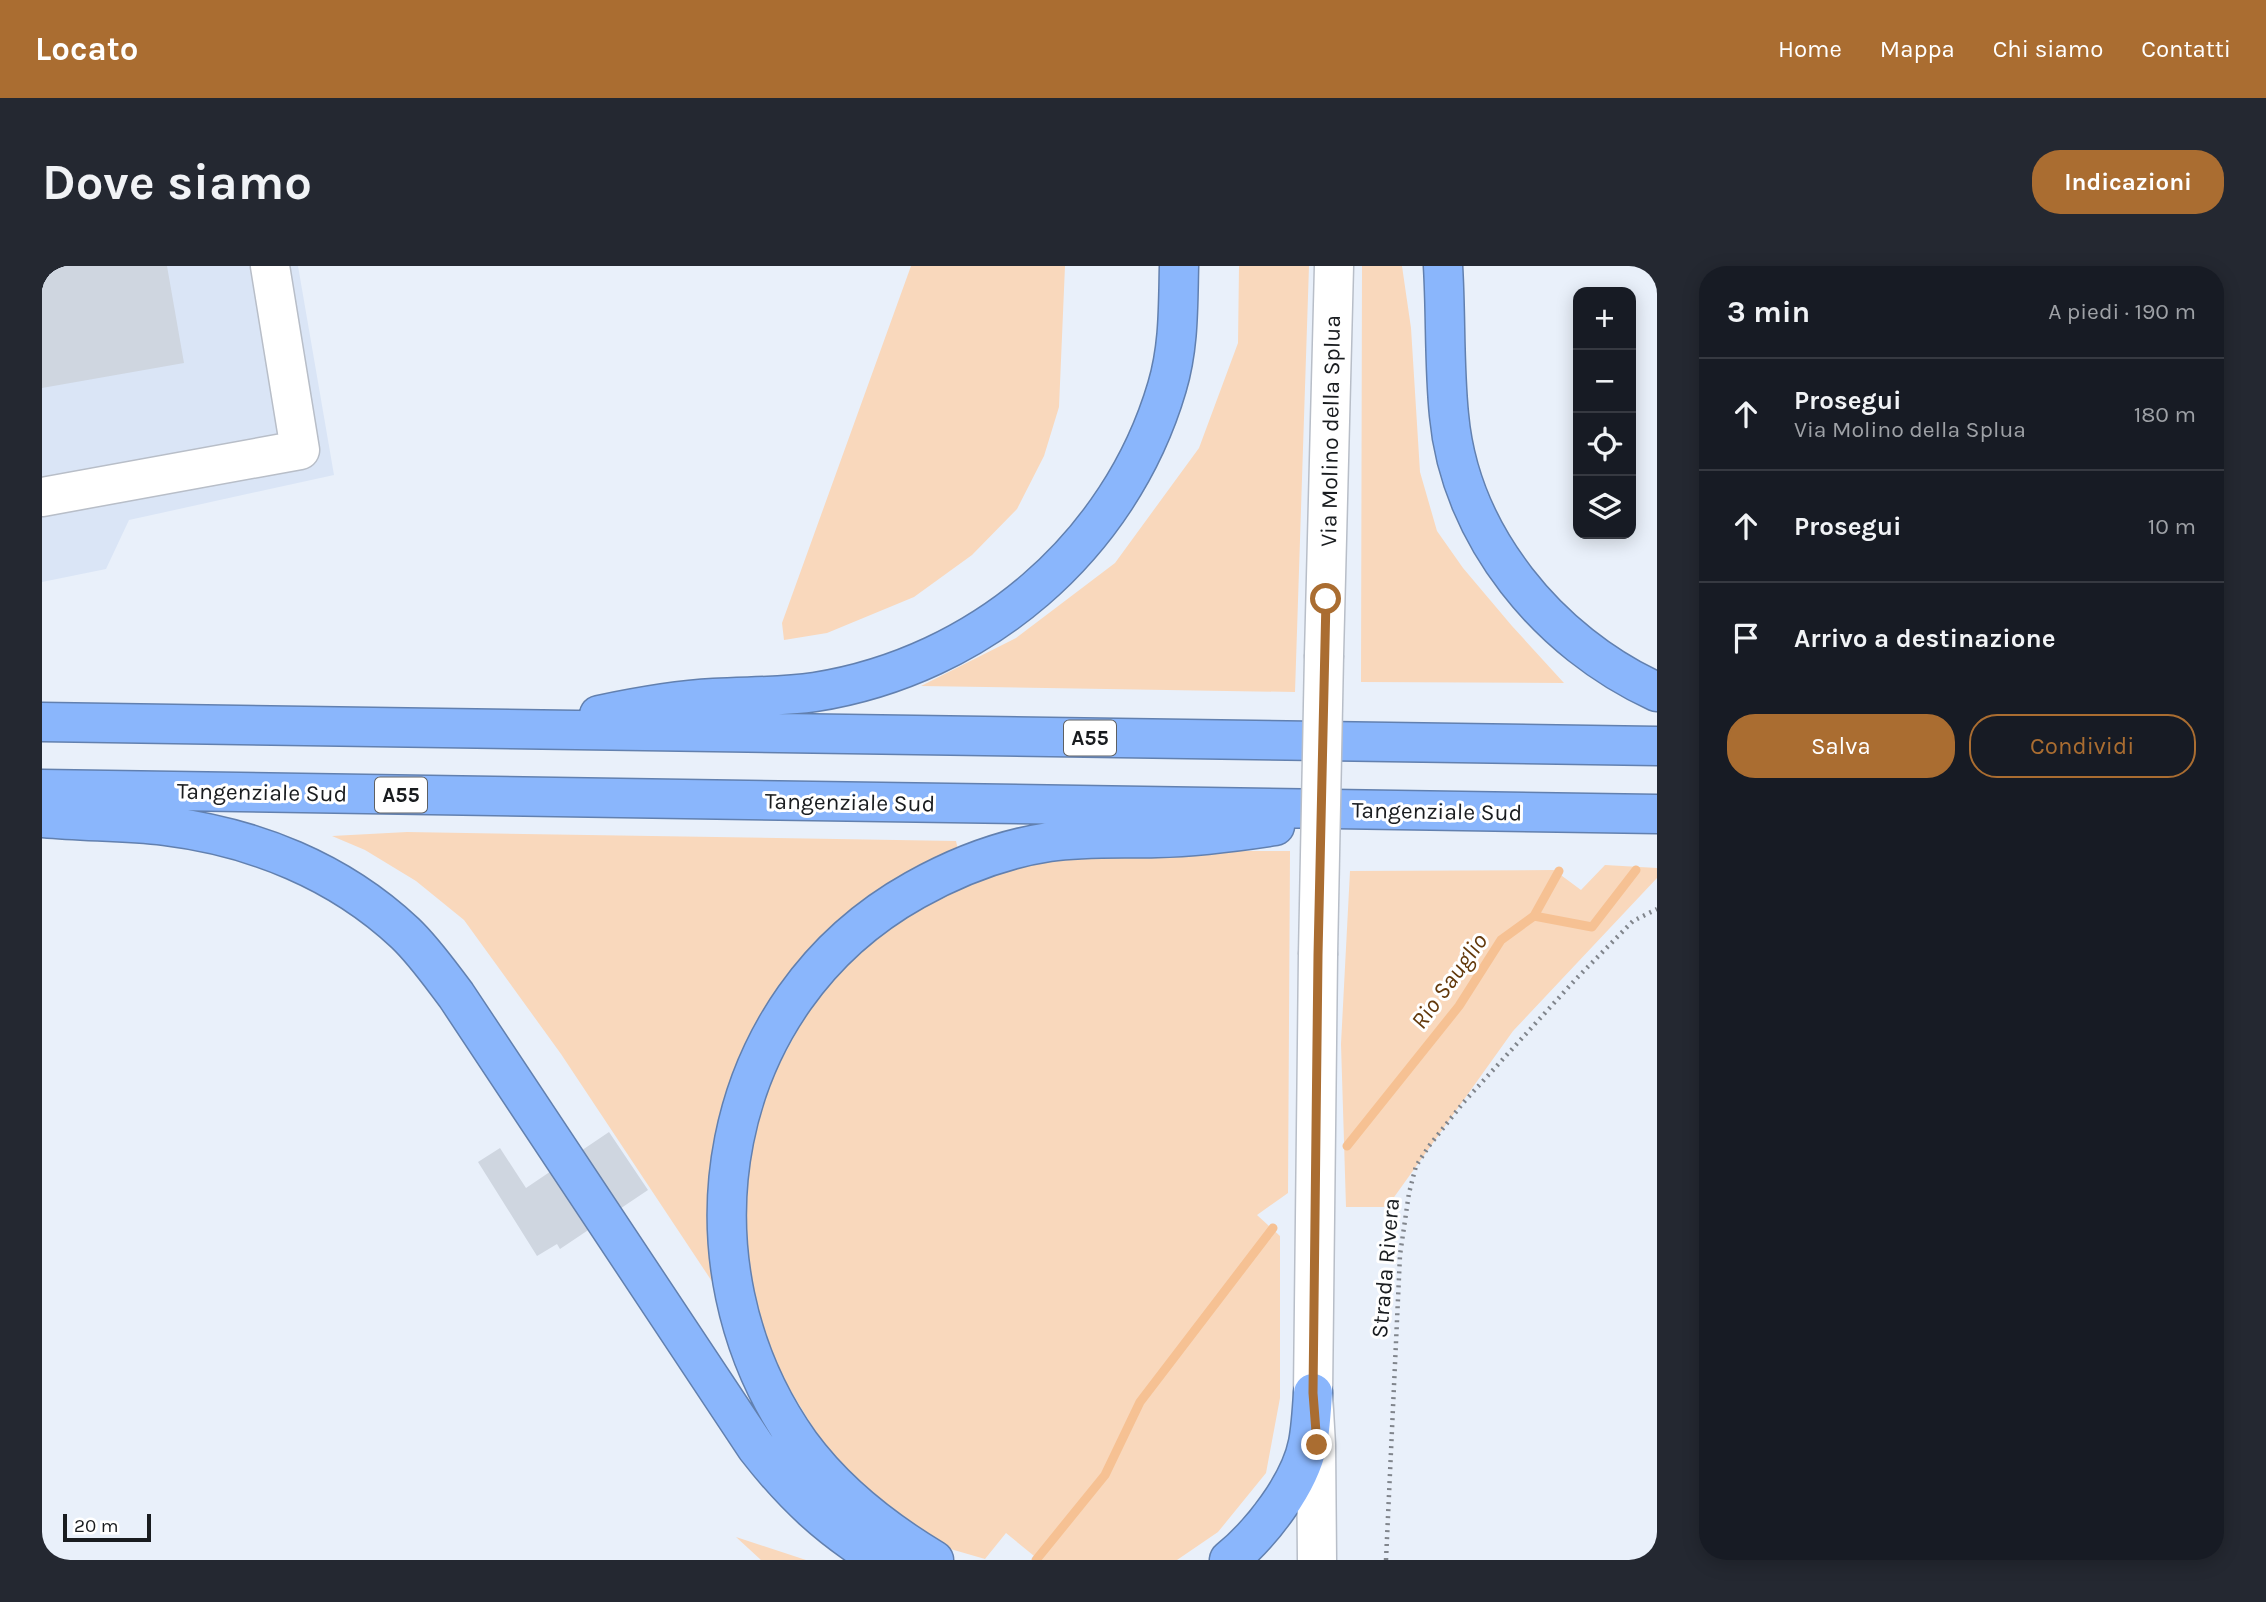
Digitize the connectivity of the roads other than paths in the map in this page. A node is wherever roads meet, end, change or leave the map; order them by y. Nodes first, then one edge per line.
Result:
1 (270, 266) edge
2 (1179, 266) edge
3 (1334, 266) edge
4 (1443, 266) edge
5 (42, 497) edge
6 (1657, 692) edge
7 (42, 722) edge
8 (523, 730) junction
9 (1657, 746) edge
10 (42, 789) edge
11 (1366, 809) junction
12 (1657, 814) edge
13 (42, 818) edge
14 (1313, 1393) junction
15 (880, 1560) edge
16 (934, 1560) edge
17 (1228, 1560) edge
18 (1317, 1560) edge

1 - 5 street
2 - 8 highway
3 - 14 street, Via Molino della Splua, bridge
4 - 6 highway
7 - 8 highway, A55
8 - 9 highway, A55
10 - 11 highway, Tangenziale Sud / A55
11 - 12 highway, Tangenziale Sud / A55
11 - 16 highway
13 - 15 highway
14 - 17 highway
14 - 18 street, Via Molino della Splua

